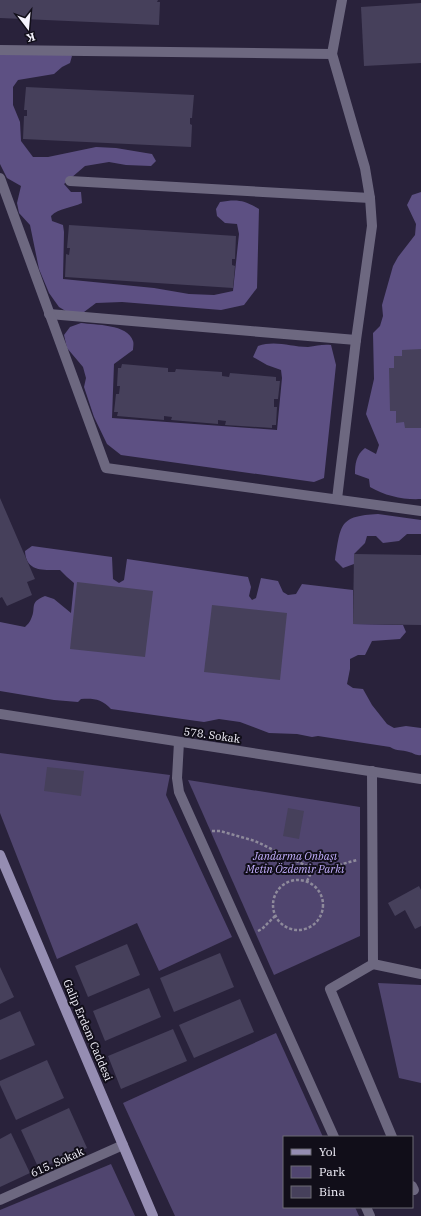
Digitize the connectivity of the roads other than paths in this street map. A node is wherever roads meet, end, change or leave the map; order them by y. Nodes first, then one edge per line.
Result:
1 (342, 0) edge
2 (0, 50) edge
3 (332, 54) junction
4 (0, 178) edge
5 (70, 181) dead end
6 (370, 198) junction
7 (50, 314) junction
8 (356, 340) junction
9 (337, 499) junction
10 (421, 511) edge
11 (0, 714) edge
12 (179, 742) junction
13 (372, 771) junction
14 (421, 779) edge
15 (0, 855) edge
16 (373, 964) junction
17 (421, 974) edge
18 (334, 1136) edge
19 (392, 1136) edge
20 (123, 1145) junction
21 (0, 1200) edge
22 (153, 1216) edge

1 - 3 street
2 - 3 street
3 - 6 street
4 - 7 street
5 - 6 street
6 - 8 street
7 - 8 street
7 - 9 street
8 - 9 street
9 - 10 street
11 - 12 street, 578. Sokak
12 - 13 street, 578. Sokak
12 - 18 street
13 - 14 street, 578. Sokak
13 - 16 street
15 - 20 main road, Galip Erdem Caddesi
16 - 17 street
16 - 19 street
20 - 21 street, 615. Sokak
20 - 22 main road, Galip Erdem Caddesi

